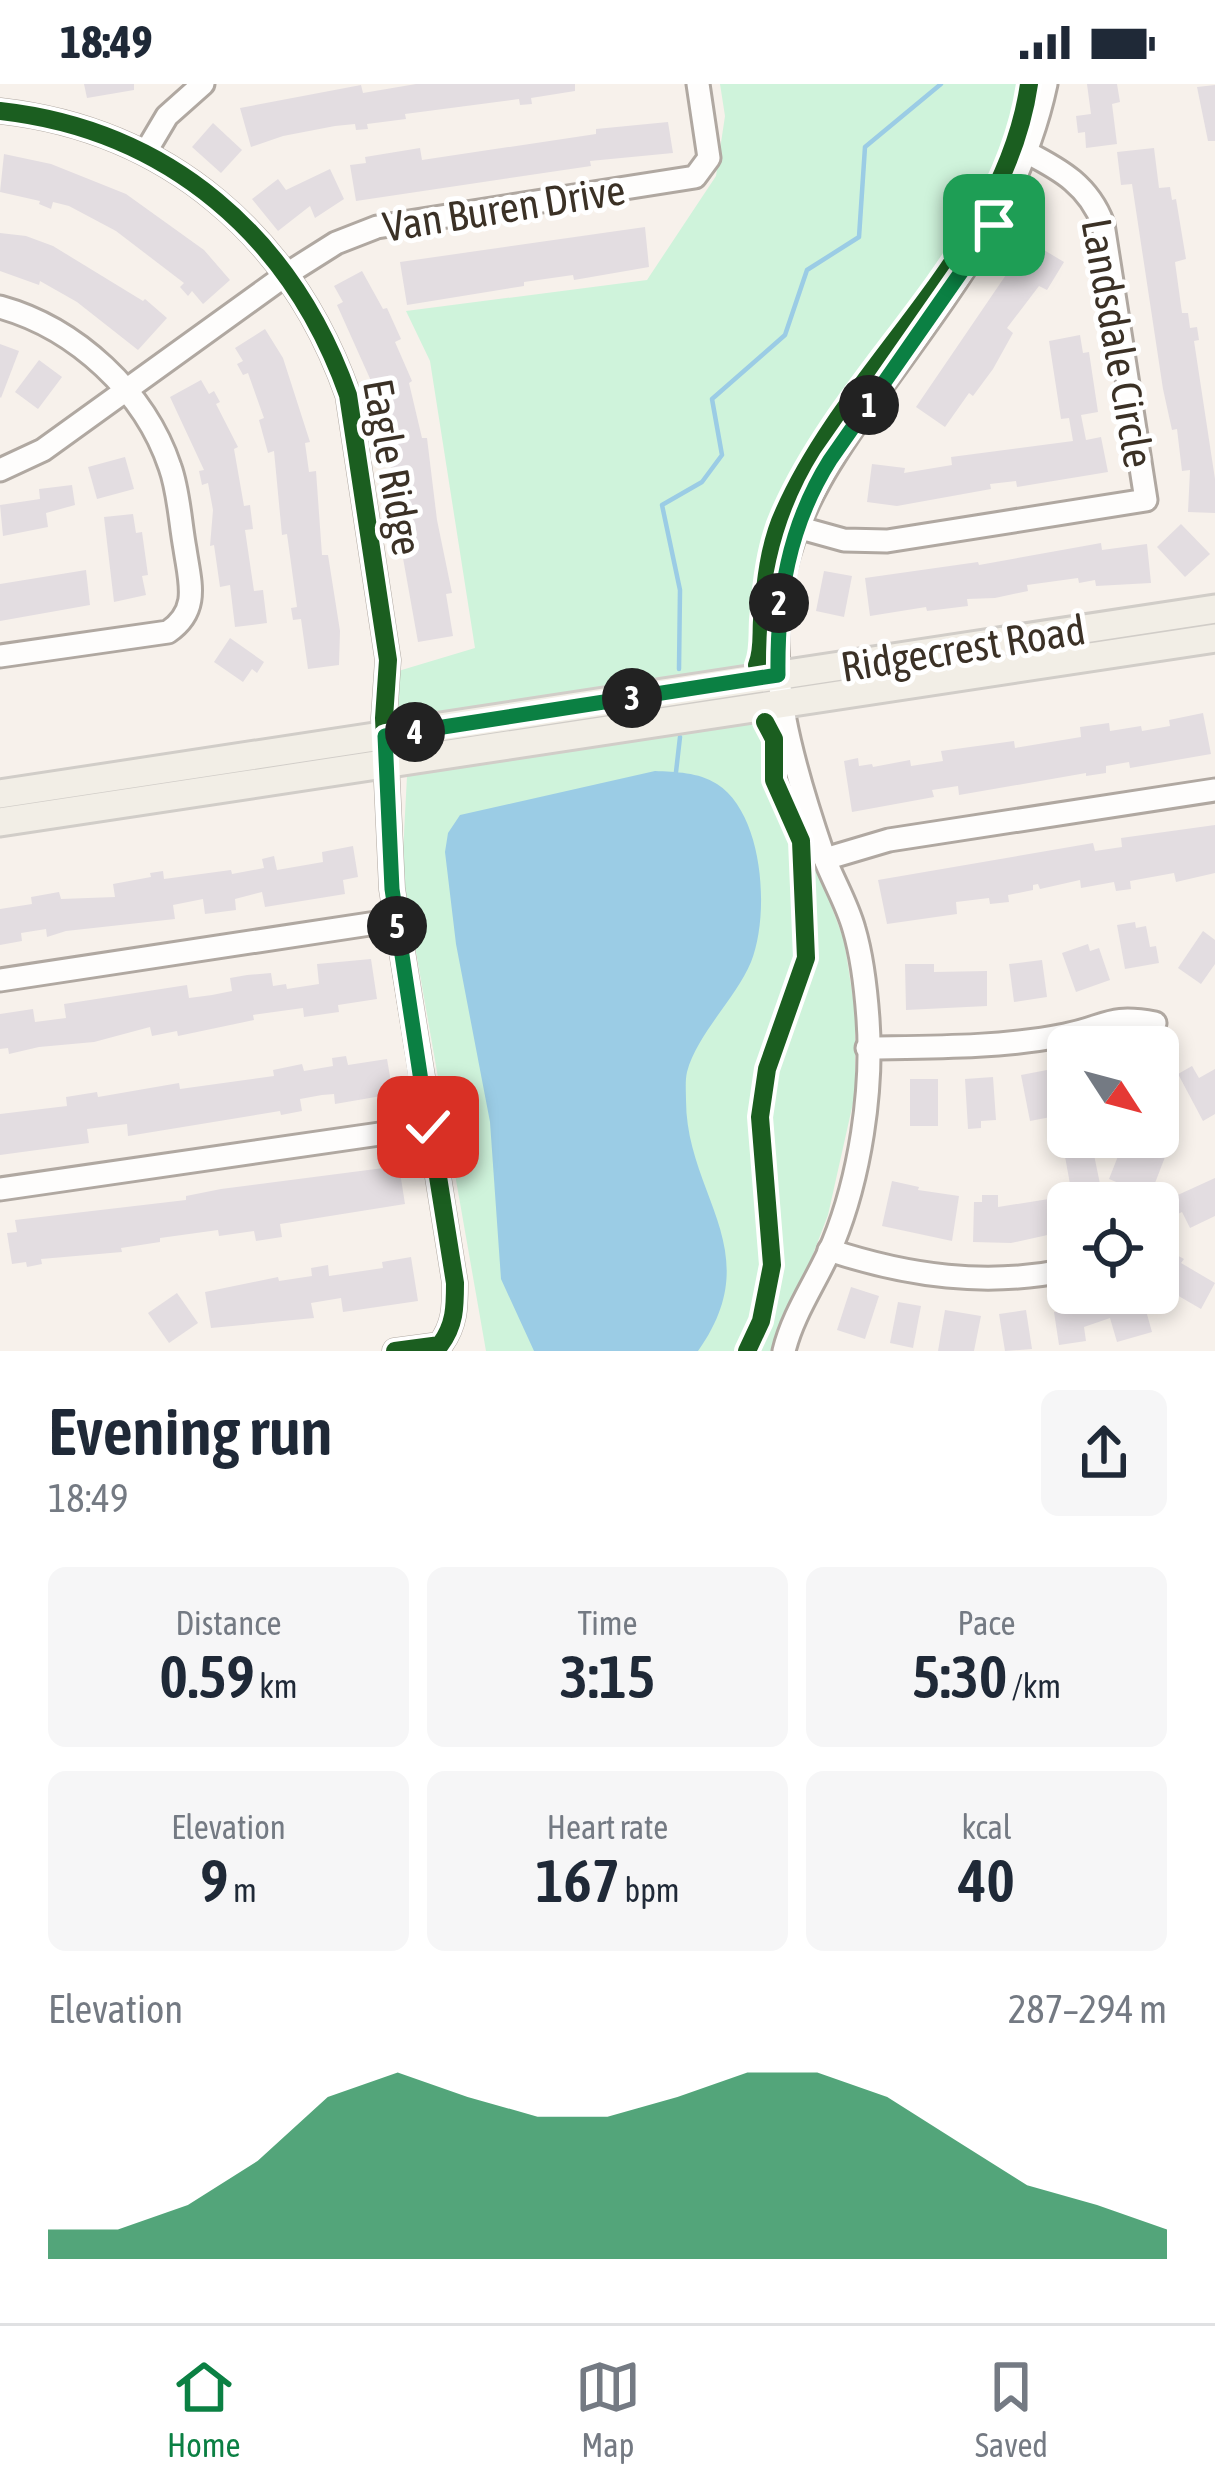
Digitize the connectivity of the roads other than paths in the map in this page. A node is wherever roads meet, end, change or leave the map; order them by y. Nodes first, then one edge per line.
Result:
1 (203, 84) edge
2 (1046, 84) edge
3 (698, 85) edge
4 (0, 111) edge
5 (145, 153) junction
6 (1028, 153) junction
7 (287, 274) junction
8 (0, 307) edge
9 (125, 392) junction
10 (0, 470) edge
11 (797, 527) junction
12 (1215, 609) edge
13 (1215, 638) edge
14 (0, 656) edge
15 (780, 688) junction
16 (387, 750) junction
17 (1215, 790) edge
18 (0, 794) edge
19 (0, 822) edge
20 (825, 859) junction
21 (396, 920) junction
22 (0, 980) edge
23 (1156, 1023) dead end
24 (867, 1048) junction
25 (428, 1127) junction
26 (0, 1189) edge
27 (829, 1250) junction
28 (1047, 1274) edge
29 (395, 1351) edge
30 (784, 1351) edge

1 - 5 street
2 - 6 street
3 - 7 street, Van Buren Drive
4 - 5 street, Eagle Ridge
5 - 7 street, Eagle Ridge
6 - 11 street
6 - 11 street, Landsdale Circle
7 - 9 street, Van Buren Drive
7 - 16 street, Eagle Ridge
8 - 9 street
9 - 10 street, Van Buren Drive
9 - 14 street
11 - 15 street
12 - 15 main road, Ridgecrest Road
13 - 15 main road, Ridgecrest Road
15 - 16 main road, Ridgecrest Road
15 - 20 street
16 - 18 main road, Ridgecrest Road
16 - 19 main road, Ridgecrest Road
16 - 21 street, Eagle Ridge
17 - 20 street
20 - 24 street
21 - 22 street
21 - 25 street, Eagle Ridge
23 - 24 street
24 - 27 street
25 - 26 street
25 - 29 street, Eagle Ridge
27 - 28 street
27 - 30 street

